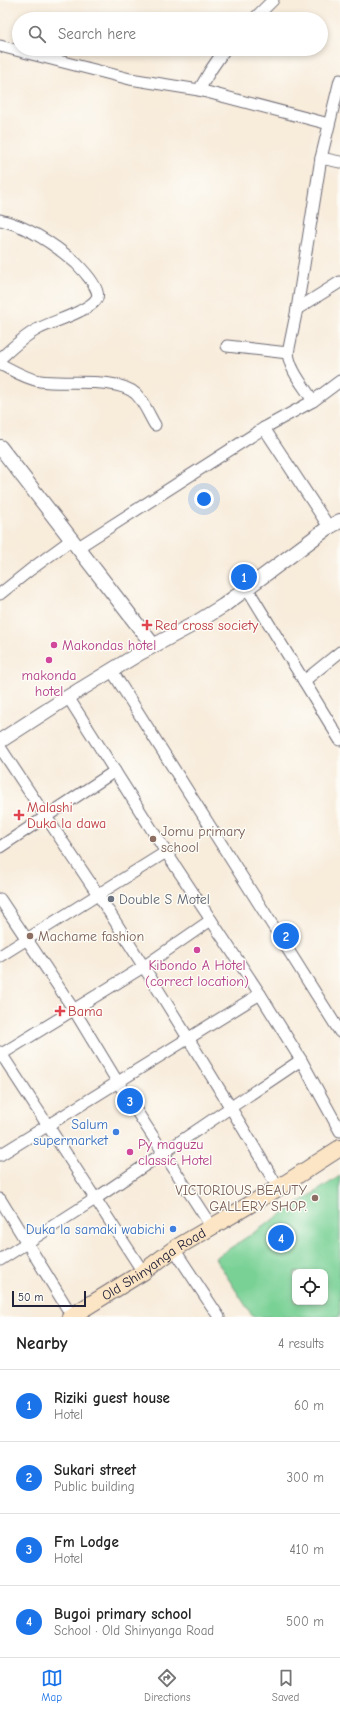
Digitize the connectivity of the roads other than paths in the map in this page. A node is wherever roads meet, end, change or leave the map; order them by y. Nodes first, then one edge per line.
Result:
1 (273, 0) edge
2 (261, 12) edge
3 (0, 46) edge
4 (12, 49) edge
5 (39, 56) edge
6 (220, 56) edge
7 (339, 84) edge
8 (199, 90) junction
9 (329, 124) junction
10 (321, 158) junction
11 (340, 162) edge
12 (0, 220) edge
13 (340, 282) edge
14 (297, 309) junction
15 (226, 346) dead end
16 (288, 353) junction
17 (0, 359) edge
18 (0, 364) edge
19 (340, 381) edge
20 (313, 401) junction
21 (155, 425) dead end
22 (264, 428) junction
23 (0, 447) edge
24 (334, 524) edge
25 (74, 544) junction
26 (248, 588) junction
27 (0, 594) edge
28 (153, 645) junction
29 (340, 652) edge
30 (112, 670) junction
31 (304, 681) junction
32 (68, 696) junction
33 (340, 740) edge
34 (0, 741) edge
35 (0, 747) edge
36 (115, 771) junction
37 (46, 818) junction
38 (0, 847) edge
39 (166, 852) junction
40 (98, 895) junction
41 (0, 899) edge
42 (211, 920) junction
43 (26, 940) junction
44 (0, 956) edge
45 (143, 967) junction
46 (260, 994) junction
47 (74, 1010) junction
48 (340, 1032) edge
49 (189, 1038) junction
50 (0, 1054) edge
51 (301, 1060) junction
52 (117, 1081) junction
53 (231, 1108) junction
54 (47, 1126) junction
55 (340, 1131) edge
56 (340, 1148) edge
57 (163, 1152) junction
58 (0, 1154) edge
59 (278, 1188) junction
60 (0, 1199) edge
61 (95, 1199) junction
62 (211, 1226) junction
63 (27, 1242) junction
64 (174, 1249) junction
65 (0, 1260) edge
66 (143, 1272) junction
67 (71, 1316) edge
68 (219, 1317) edge

1 - 2 street
3 - 4 street
5 - 8 street
6 - 8 street
7 - 9 street
8 - 9 street
9 - 10 street
10 - 11 street
10 - 14 street
12 - 17 street
13 - 14 street
14 - 16 street
15 - 16 street
16 - 20 street
18 - 21 street
19 - 20 street
20 - 22 street
22 - 24 street
22 - 25 street
23 - 25 street
24 - 26 street
25 - 27 street
25 - 28 street
26 - 28 street
26 - 31 street
28 - 30 street
29 - 31 street
30 - 32 street
30 - 48 street
31 - 33 street
32 - 34 street
32 - 36 street
35 - 37 street
36 - 37 street
36 - 39 street
37 - 38 street
37 - 40 street
39 - 40 street
39 - 42 street
40 - 43 street
40 - 45 street
41 - 43 street
42 - 45 street
42 - 46 street
43 - 44 street
43 - 47 street
45 - 47 street
45 - 49 street
46 - 49 street
46 - 51 street
47 - 50 street
47 - 52 street
49 - 52 street
49 - 53 street
50 - 54 street
51 - 53 street
51 - 55 street
52 - 54 street
52 - 57 street
53 - 57 street
53 - 59 street
54 - 58 street
54 - 61 street
56 - 59 main road, Old Shinyanga Road
57 - 61 street
57 - 62 street
59 - 62 main road, Old Shinyanga Road
60 - 63 street
61 - 63 street
61 - 66 street
62 - 64 main road, Old Shinyanga Road
63 - 65 street
63 - 67 street
64 - 66 main road, Old Shinyanga Road
64 - 68 street
66 - 67 main road, Old Shinyanga Road

